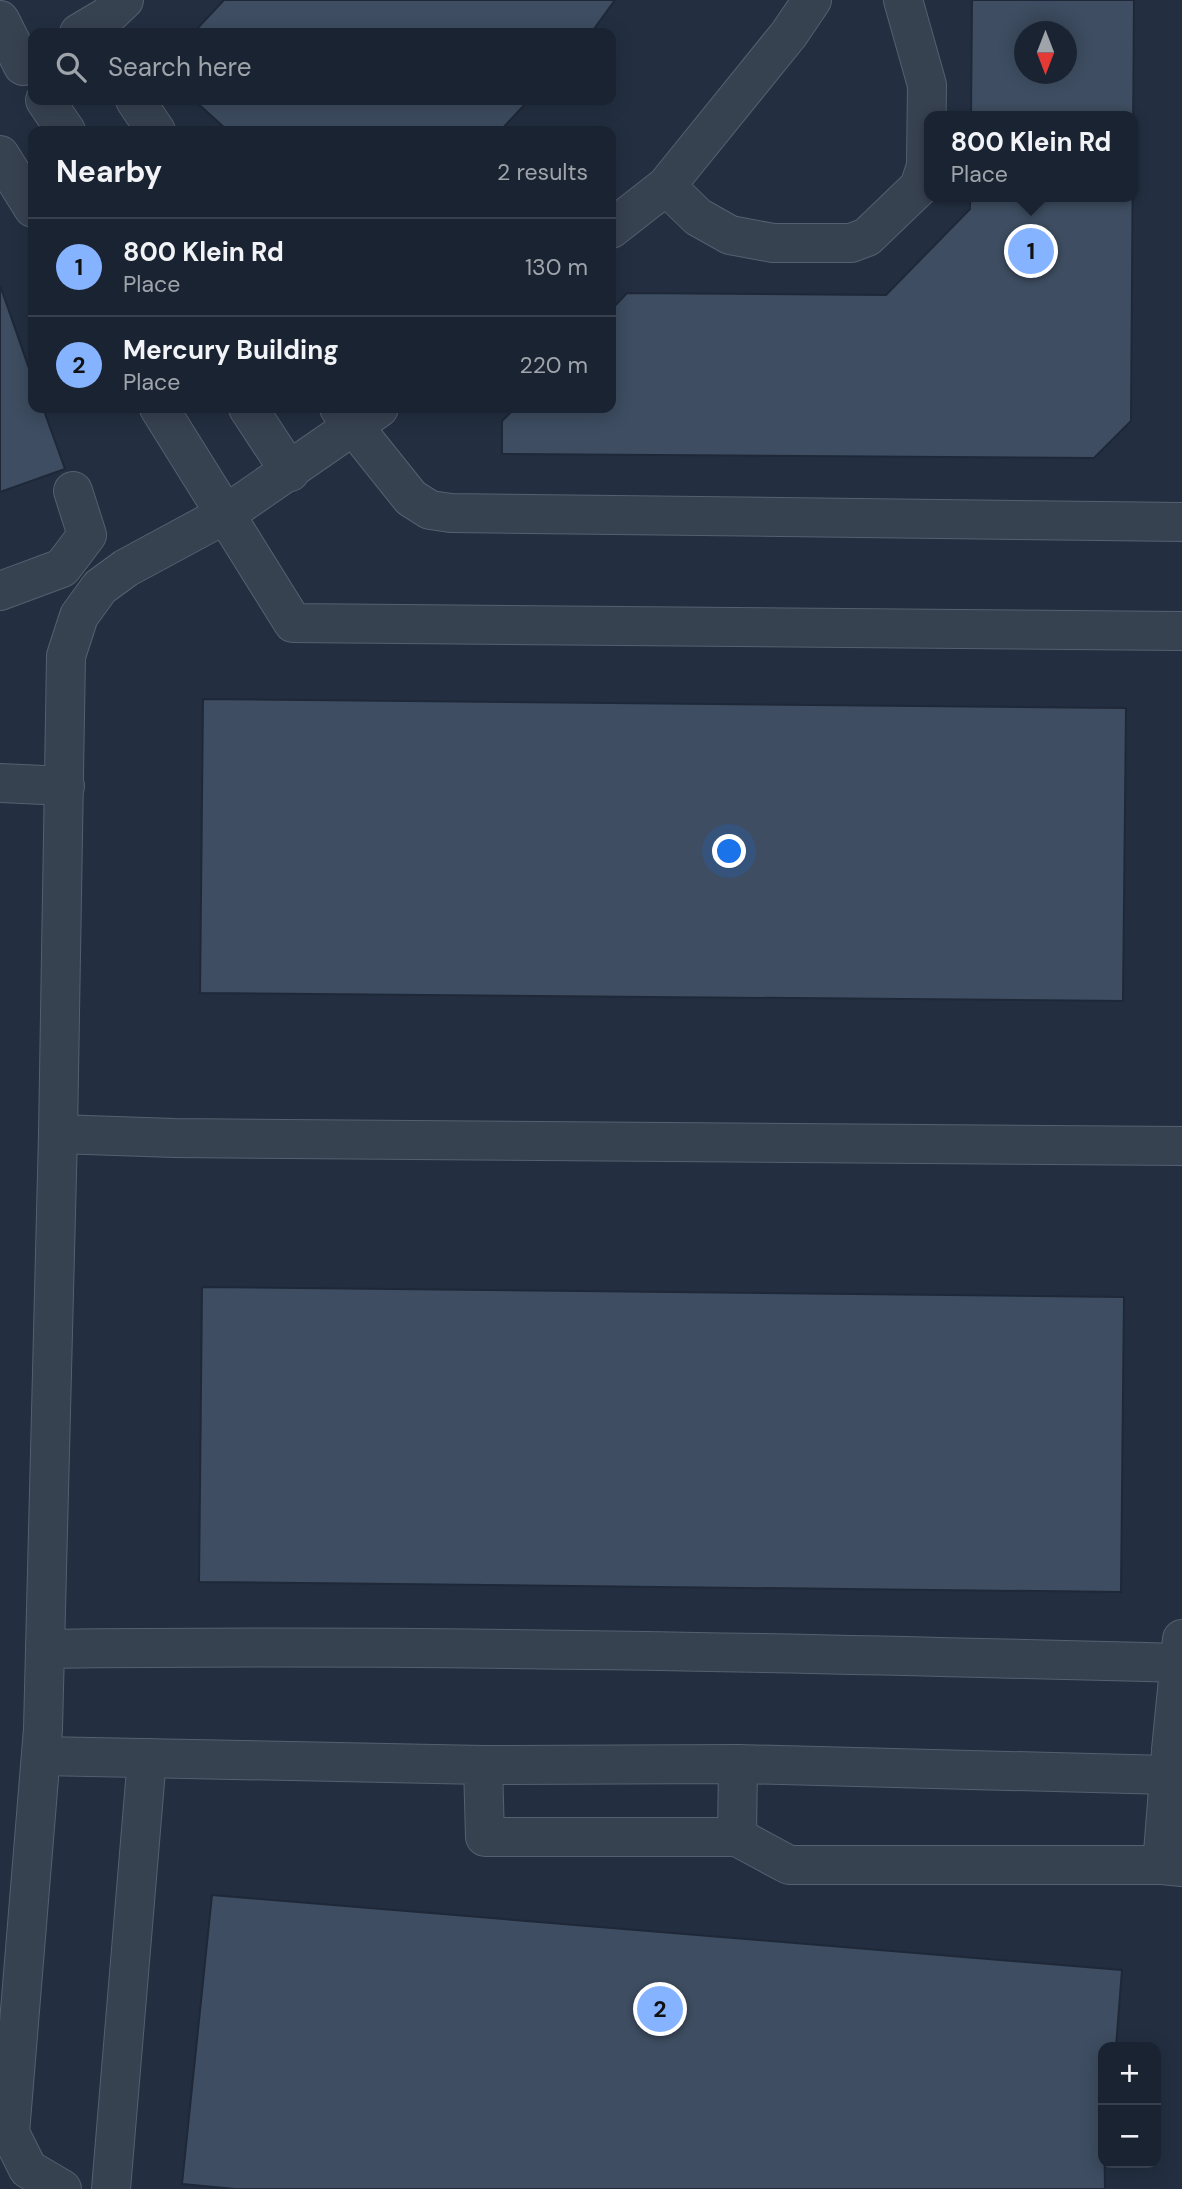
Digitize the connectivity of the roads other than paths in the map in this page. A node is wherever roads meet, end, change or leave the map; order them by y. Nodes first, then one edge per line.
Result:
1 (124, 0) edge
2 (811, 0) edge
3 (903, 0) edge
4 (0, 20) edge
5 (90, 28) edge
6 (22, 71) edge
7 (48, 105) edge
8 (138, 105) edge
9 (927, 111) edge
10 (63, 126) edge
11 (153, 126) edge
12 (0, 155) edge
13 (924, 172) edge
14 (666, 186) junction
15 (28, 200) edge
16 (616, 225) edge
17 (162, 413) edge
18 (251, 413) edge
19 (357, 415) edge
20 (290, 472) junction
21 (74, 491) dead end
22 (226, 514) junction
23 (1182, 522) edge
24 (0, 591) edge
25 (1182, 631) edge
26 (0, 783) edge
27 (65, 786) junction
28 (58, 1134) junction
29 (1182, 1146) edge
30 (44, 1650) junction
31 (1181, 1650) edge
32 (41, 1756) junction
33 (147, 1758) junction
34 (1174, 1758) edge
35 (738, 1764) junction
36 (483, 1765) junction
37 (737, 1837) junction
38 (1172, 1866) edge
39 (62, 2189) edge
40 (111, 2189) edge

1 - 5 lane
2 - 14 lane
3 - 9 lane
4 - 6 lane
7 - 10 lane
8 - 11 lane
12 - 15 lane
13 - 14 lane
14 - 16 lane
17 - 22 lane
18 - 20 lane
19 - 20 lane
19 - 23 lane
20 - 22 lane
21 - 24 lane
22 - 25 lane
22 - 27 lane
26 - 27 lane
27 - 28 lane
28 - 29 lane
28 - 30 lane
30 - 31 lane
30 - 32 lane
31 - 34 lane
32 - 33 lane
32 - 39 lane
33 - 36 lane
33 - 40 lane
34 - 35 lane
34 - 38 lane
35 - 36 lane
35 - 37 lane
36 - 37 lane
37 - 38 lane

